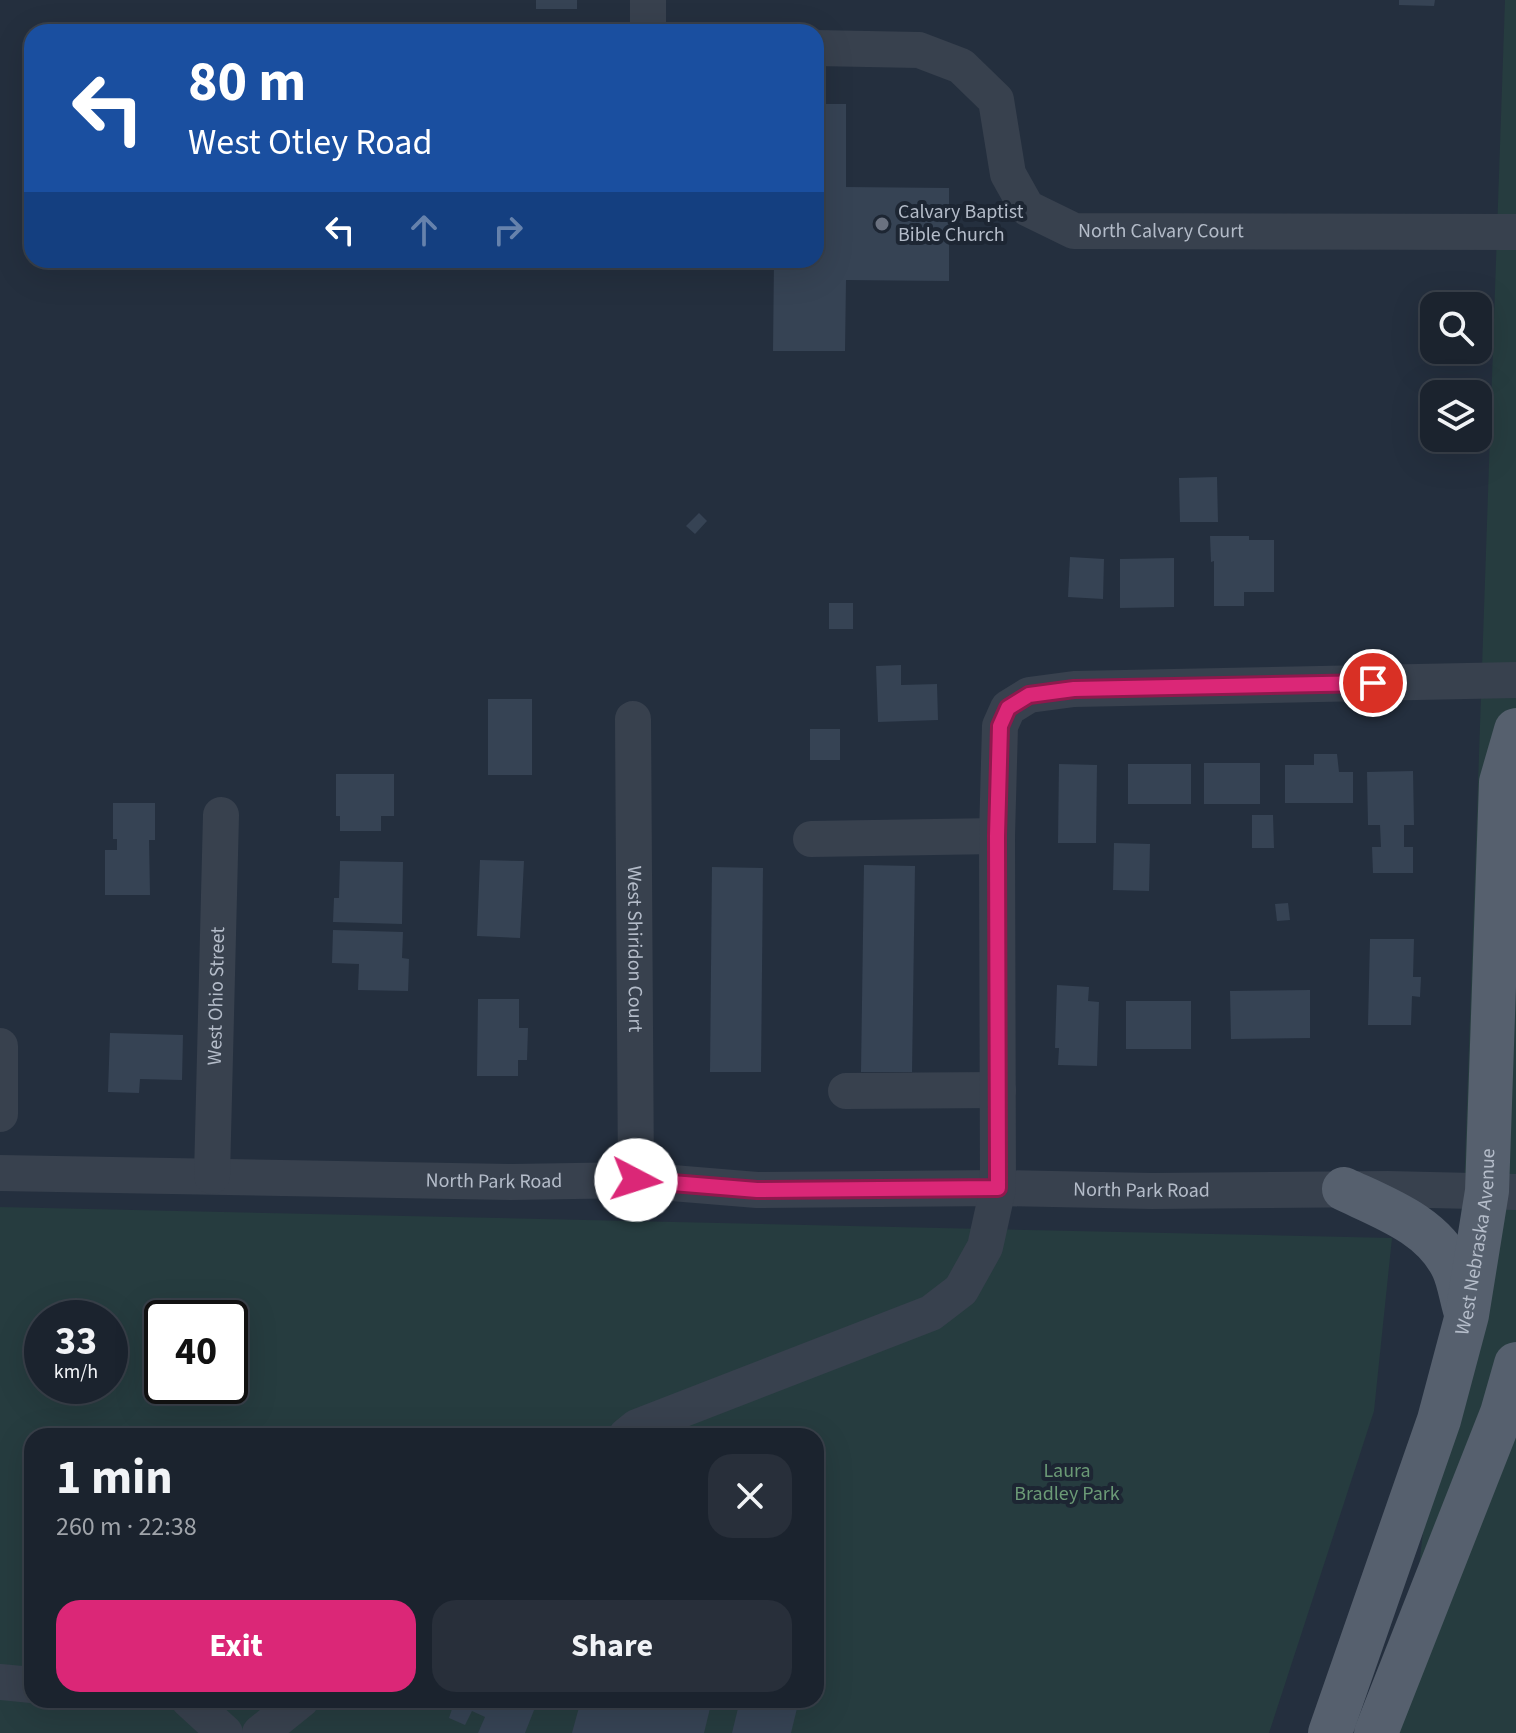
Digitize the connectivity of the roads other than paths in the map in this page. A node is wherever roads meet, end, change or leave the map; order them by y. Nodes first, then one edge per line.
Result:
1 (648, 0) edge
2 (648, 24) edge
3 (824, 48) edge
4 (1516, 232) edge
5 (1516, 680) edge
6 (633, 719) dead end
7 (1516, 730) edge
8 (221, 815) dead end
9 (997, 836) junction
10 (811, 839) dead end
11 (0, 1046) edge
12 (998, 1090) junction
13 (846, 1091) dead end
14 (0, 1114) edge
15 (0, 1173) edge
16 (212, 1176) junction
17 (636, 1180) junction
18 (998, 1188) junction
19 (1344, 1189) junction
20 (1502, 1191) edge
21 (1467, 1315) junction
22 (1516, 1364) edge
23 (636, 1428) edge
24 (0, 1682) edge
25 (24, 1684) edge
26 (198, 1708) edge
27 (291, 1708) edge
28 (225, 1733) edge
29 (260, 1733) edge
30 (1330, 1733) edge
31 (1376, 1733) edge

1 - 2 street
3 - 4 street, North Calvary Court
5 - 9 street
6 - 17 street, West Shiridon Court
7 - 20 main road, West Nebraska Avenue
8 - 16 street, West Ohio Street
9 - 10 street
9 - 12 street
11 - 14 street
12 - 13 street
12 - 18 street
15 - 16 street, North Park Road
16 - 17 street, North Park Road
17 - 18 street, North Park Road
18 - 19 street, North Park Road
18 - 23 street
19 - 20 street, North Park Road
19 - 21 main road
20 - 21 main road, West Nebraska Avenue
21 - 30 main road, West Nebraska Avenue
22 - 31 main road
24 - 25 street
26 - 28 street
27 - 29 street

